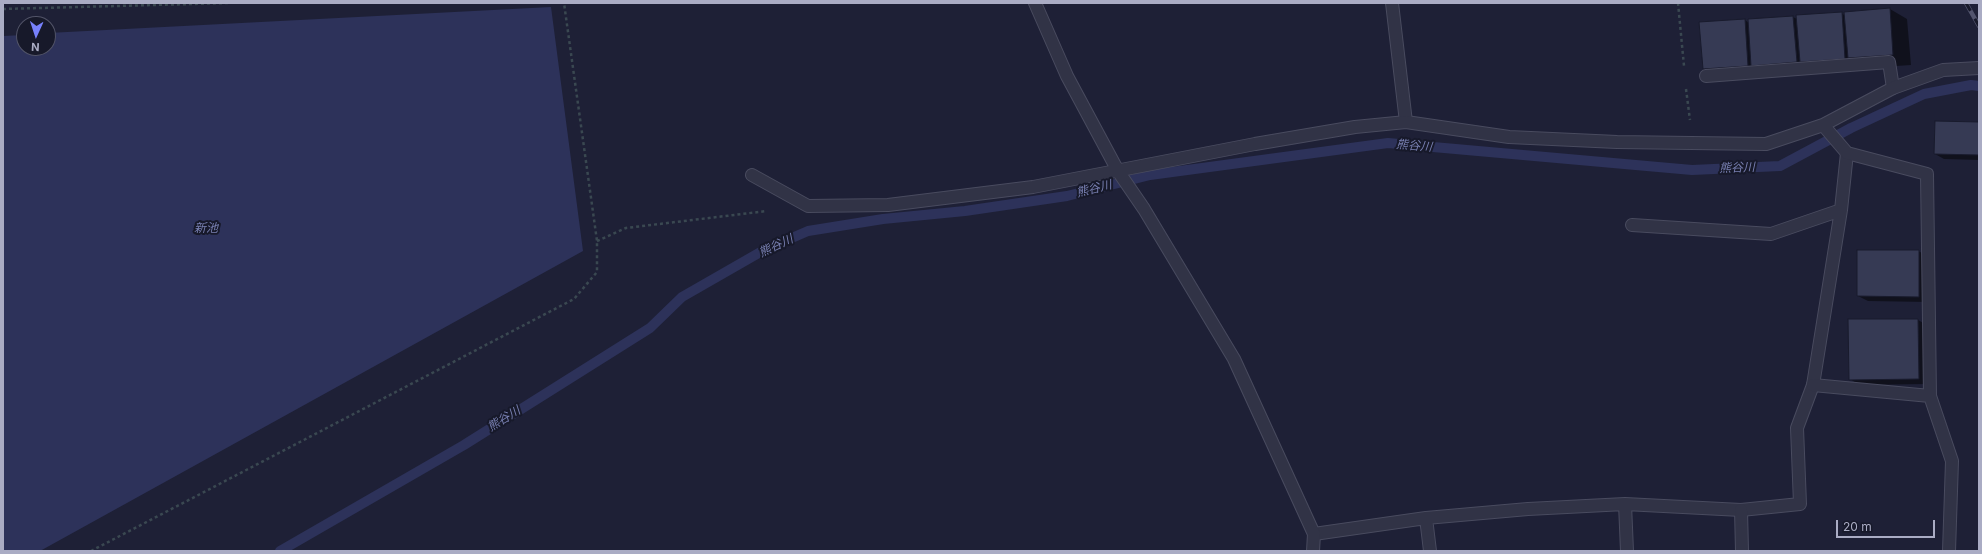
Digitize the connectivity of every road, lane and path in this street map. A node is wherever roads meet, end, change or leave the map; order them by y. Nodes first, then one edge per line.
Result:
1 (229, 3) edge
2 (564, 3) edge
3 (1035, 3) edge
4 (1392, 3) edge
5 (3, 9) edge
6 (1979, 68) edge
7 (1706, 76) dead end
8 (1893, 88) junction
9 (1406, 122) junction
10 (1823, 125) junction
11 (1847, 153) junction
12 (1118, 171) junction
13 (752, 175) dead end
14 (1841, 210) junction
15 (768, 211) dead end
16 (1632, 225) dead end
17 (597, 241) junction
18 (1813, 385) junction
19 (1930, 396) junction
20 (1625, 504) junction
21 (1741, 510) junction
22 (1426, 518) junction
23 (1314, 534) junction
24 (91, 551) edge
25 (1313, 551) edge
26 (1430, 551) edge
27 (1627, 551) edge
28 (1742, 551) edge
29 (1949, 551) edge

1 - 5 path
2 - 17 path
3 - 12 street
4 - 9 street
6 - 8 street
7 - 8 street
8 - 10 street
9 - 10 street
9 - 12 street
10 - 11 street
11 - 14 street
11 - 19 street
12 - 13 street
12 - 23 street
14 - 16 street
14 - 18 street
15 - 17 path
17 - 24 path
18 - 19 street
18 - 21 street
19 - 29 street
20 - 21 street
20 - 22 street
20 - 27 street
21 - 28 street
22 - 23 street
22 - 26 street
23 - 25 street

